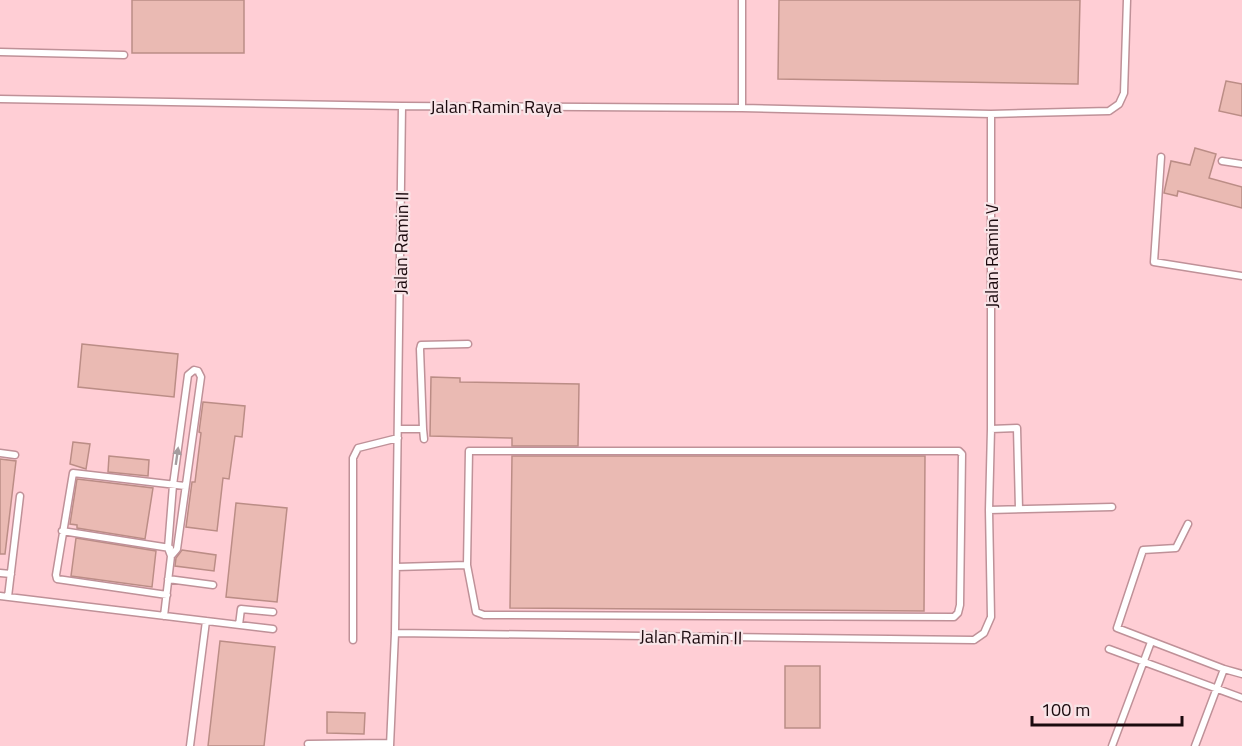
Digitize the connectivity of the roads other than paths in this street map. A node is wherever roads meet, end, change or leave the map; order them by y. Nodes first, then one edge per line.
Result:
1 (742, 0) edge
2 (1127, 0) edge
3 (0, 52) edge
4 (124, 55) dead end
5 (0, 99) edge
6 (402, 106) junction
7 (742, 108) junction
8 (991, 114) junction
9 (1161, 157) dead end
10 (1222, 160) dead end
11 (1242, 164) edge
12 (1242, 276) edge
13 (468, 344) dead end
14 (398, 429) junction
15 (423, 429) junction
16 (991, 429) junction
17 (398, 438) junction
18 (424, 439) dead end
19 (0, 453) edge
20 (15, 455) dead end
21 (173, 485) junction
22 (185, 486) junction
23 (20, 496) dead end
24 (1112, 507) dead end
25 (1019, 509) junction
26 (988, 510) junction
27 (1188, 524) dead end
28 (62, 531) junction
29 (168, 548) junction
30 (177, 549) junction
31 (171, 556) junction
32 (467, 565) junction
33 (396, 567) junction
34 (0, 573) edge
35 (11, 574) junction
36 (168, 579) junction
37 (213, 585) dead end
38 (167, 595) junction
39 (0, 596) edge
40 (8, 597) junction
41 (273, 612) dead end
42 (164, 616) junction
43 (206, 621) junction
44 (239, 625) junction
45 (273, 629) dead end
46 (395, 633) junction
47 (984, 633) joint
48 (352, 640) dead end
49 (1151, 642) junction
50 (1109, 649) dead end
51 (1144, 662) junction
52 (1224, 669) junction
53 (1242, 674) edge
54 (1216, 689) junction
55 (1242, 698) edge
56 (308, 744) dead end
57 (390, 744) edge
58 (190, 746) edge
59 (1112, 746) edge
60 (1195, 746) edge

1 - 7 lane
2 - 8 lane
3 - 4 lane
5 - 6 lane, Jalan Ramin Raya
6 - 7 lane, Jalan Ramin Raya
6 - 14 lane, Jalan Ramin II
7 - 8 lane, Jalan Ramin Raya
8 - 16 lane, Jalan Ramin V
9 - 12 lane
10 - 11 lane
13 - 15 lane
14 - 15 lane
14 - 17 lane, Jalan Ramin II
15 - 18 lane
16 - 25 lane
16 - 26 lane, Jalan Ramin V
17 - 33 lane, Jalan Ramin II
17 - 48 lane
19 - 20 lane
21 - 22 lane
21 -> 22 lane
21 - 28 lane
21 - 29 lane
22 - 30 lane
23 - 35 lane
24 - 25 lane
25 - 26 lane
26 - 47 lane, Jalan Ramin V
27 - 49 lane
28 - 29 lane
28 - 38 lane
29 - 30 lane
29 - 31 lane
30 - 31 lane
31 - 36 lane
32 - 32 lane
32 - 33 lane
33 - 46 lane, Jalan Ramin II
34 - 35 lane
35 - 40 lane
36 - 37 lane
36 - 38 lane
38 - 42 lane
39 - 40 lane
40 - 42 lane
41 - 44 lane
42 - 43 lane
43 - 44 lane
43 - 58 lane
44 - 45 lane
46 - 47 lane, Jalan Ramin II
46 - 57 lane, Jalan Ramin II
49 - 51 lane
49 - 52 lane
50 - 51 lane
51 - 54 lane
51 - 59 lane
52 - 53 lane
52 - 54 lane
54 - 55 lane
54 - 60 lane
56 - 57 lane

